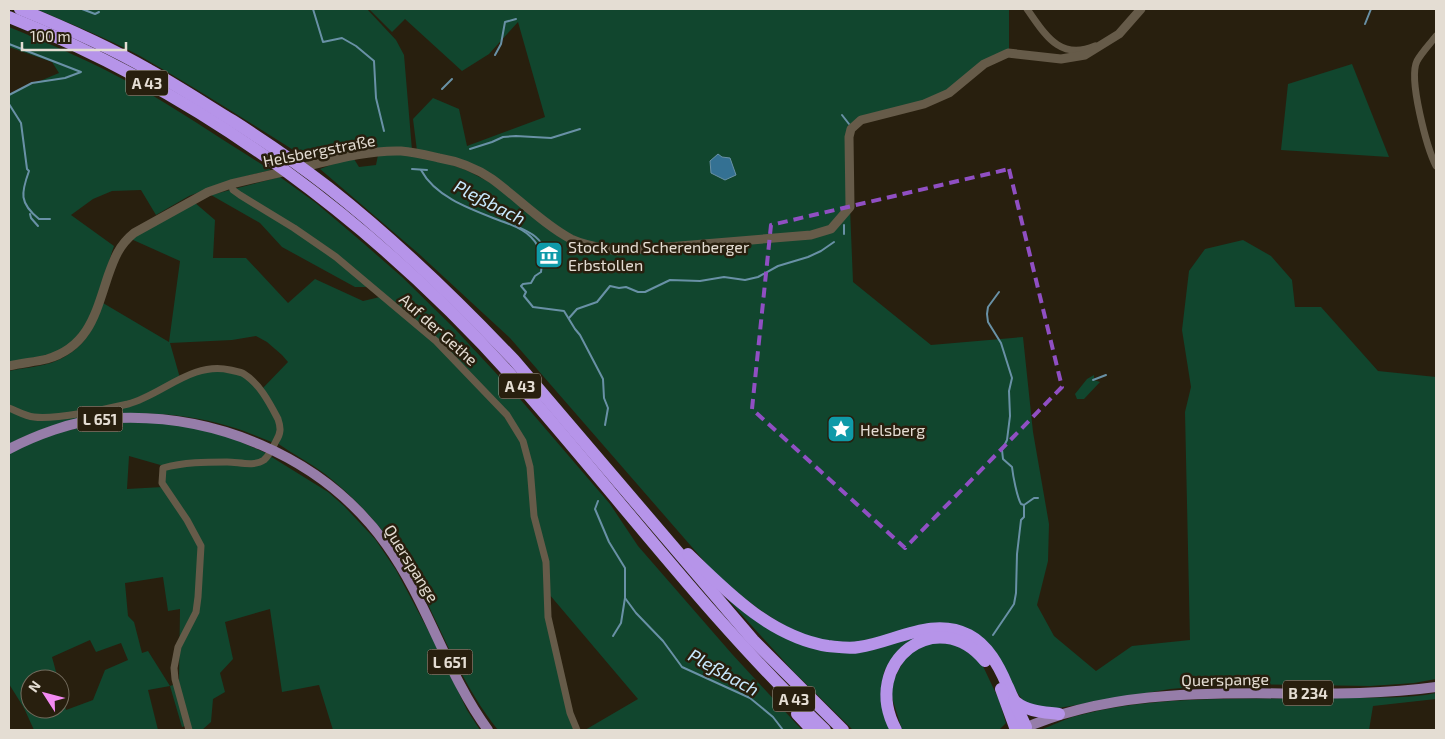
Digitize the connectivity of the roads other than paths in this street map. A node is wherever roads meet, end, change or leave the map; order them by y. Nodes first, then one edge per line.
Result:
1 (20, 9) edge
2 (1027, 9) edge
3 (1142, 9) edge
4 (9, 17) edge
5 (1436, 36) edge
6 (1110, 41) junction
7 (1436, 166) edge
8 (231, 184) junction
9 (9, 366) edge
10 (9, 408) edge
11 (9, 449) edge
12 (272, 449) junction
13 (639, 507) junction
14 (763, 668) junction
15 (1436, 687) edge
16 (1014, 701) junction
17 (1059, 714) junction
18 (1020, 729) edge
19 (189, 730) edge
20 (488, 730) edge
21 (577, 730) edge
22 (812, 730) edge
23 (825, 730) edge
24 (843, 730) edge
25 (896, 730) edge

1 - 13 highway, A 43
2 - 6 street
3 - 6 street, Helsbergstraße
4 - 14 highway, A 43
5 - 7 street
6 - 8 street, Helsbergstraße
8 - 9 street, Helsbergstraße
8 - 21 street, Auf der Gethe
10 - 12 street
11 - 12 main road, Querspange / L 651
12 - 19 street
12 - 20 main road, Querspange / L 651
13 - 16 highway
13 - 24 highway, A 43
14 - 22 highway
14 - 23 highway, A 43
15 - 17 main road, Querspange / B 234
16 - 17 highway
16 - 18 highway
17 - 18 main road, Querspange / B 234
18 - 25 highway

